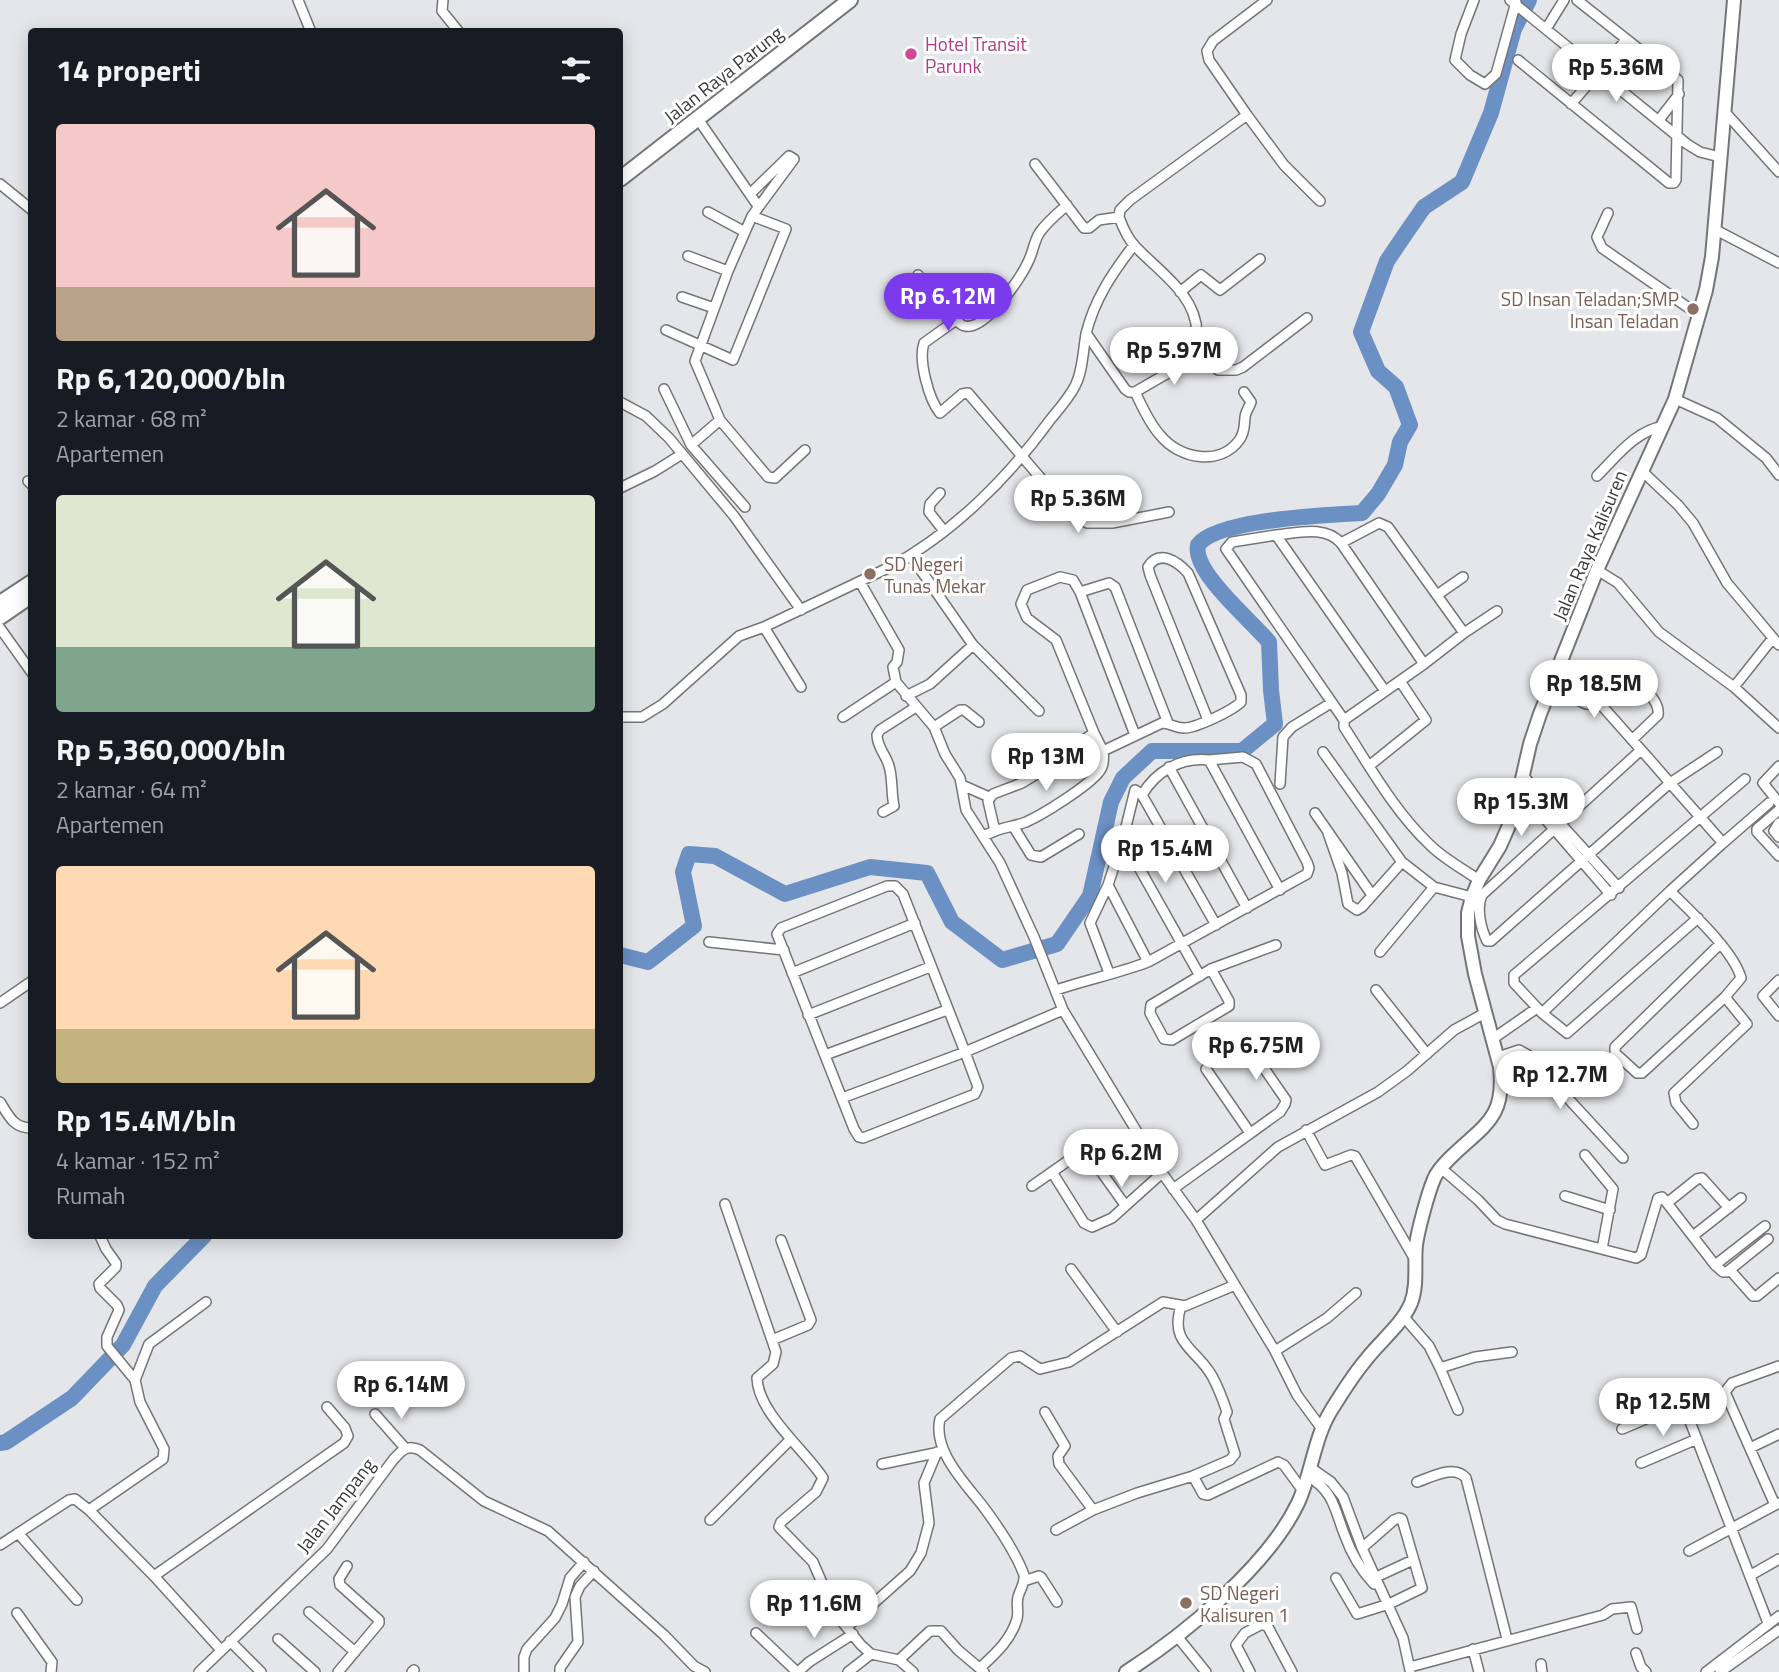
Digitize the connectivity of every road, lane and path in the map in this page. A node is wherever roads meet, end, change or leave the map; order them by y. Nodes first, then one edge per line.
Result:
1 (298, 0) edge
2 (443, 0) edge
3 (1267, 0) edge
4 (1474, 0) edge
5 (1564, 0) edge
6 (1577, 0) edge
7 (1734, 0) edge
8 (842, 2) edge
9 (1516, 3) edge
10 (309, 28) edge
11 (456, 28) edge
12 (1546, 29) junction
13 (1626, 40) junction
14 (1518, 60) dead end
15 (1601, 71) junction
16 (1679, 94) junction
17 (1571, 104) junction
18 (1723, 110) junction
19 (1247, 115) junction
20 (698, 119) junction
21 (1659, 120) junction
22 (1678, 136) junction
23 (1720, 157) junction
24 (1035, 164) dead end
25 (623, 171) edge
26 (1779, 173) edge
27 (623, 177) edge
28 (0, 184) edge
29 (750, 194) junction
30 (1320, 201) dead end
31 (1067, 205) junction
32 (758, 206) junction
33 (28, 207) edge
34 (708, 212) dead end
35 (1608, 213) dead end
36 (752, 216) junction
37 (1119, 217) junction
38 (1714, 229) junction
39 (745, 232) junction
40 (1134, 245) junction
41 (688, 256) dead end
42 (1260, 259) dead end
43 (1779, 263) edge
44 (728, 271) junction
45 (918, 275) dead end
46 (985, 289) dead end
47 (1180, 292) junction
48 (682, 297) dead end
49 (714, 308) junction
50 (1699, 315) junction
51 (1307, 318) dead end
52 (956, 320) junction
53 (666, 330) dead end
54 (1086, 333) junction
55 (700, 346) junction
56 (1194, 356) junction
57 (664, 389) dead end
58 (1135, 392) junction
59 (1244, 392) dead end
60 (1675, 399) junction
61 (623, 403) edge
62 (720, 420) junction
63 (1664, 426) junction
64 (691, 445) junction
65 (805, 450) dead end
66 (682, 454) junction
67 (1023, 457) junction
68 (1642, 471) junction
69 (1779, 475) edge
70 (1597, 476) dead end
71 (623, 487) edge
72 (940, 494) dead end
73 (745, 507) dead end
74 (1169, 512) dead end
75 (944, 531) junction
76 (1276, 535) junction
77 (1342, 543) junction
78 (911, 556) junction
79 (1597, 570) junction
80 (1463, 577) dead end
81 (860, 582) junction
82 (28, 585) edge
83 (1080, 592) junction
84 (1437, 595) junction
85 (28, 598) edge
86 (0, 603) edge
87 (801, 610) junction
88 (1497, 611) dead end
89 (0, 617) edge
90 (764, 627) junction
91 (0, 628) edge
92 (1464, 633) junction
93 (1777, 642) edge
94 (973, 645) junction
95 (1424, 664) junction
96 (28, 667) edge
97 (1400, 681) junction
98 (896, 682) junction
99 (801, 687) dead end
100 (1551, 687) junction
101 (1734, 687) junction
102 (1385, 691) junction
103 (906, 696) junction
104 (1331, 703) junction
105 (1597, 704) junction
106 (916, 707) junction
107 (1039, 711) dead end
108 (623, 717) edge
109 (842, 717) dead end
110 (1208, 720) junction
111 (1344, 720) junction
112 (979, 722) dead end
113 (1168, 723) junction
114 (934, 727) junction
115 (1779, 728) edge
116 (1094, 733) junction
117 (1135, 736) junction
118 (1632, 740) junction
119 (1641, 750) junction
120 (1103, 751) junction
121 (1323, 752) dead end
122 (1717, 752) dead end
123 (1209, 760) junction
124 (1369, 766) junction
125 (1779, 766) edge
126 (1169, 767) junction
127 (1524, 776) junction
128 (1745, 779) dead end
129 (1670, 783) junction
130 (1280, 784) dead end
131 (961, 785) junction
132 (1521, 791) junction
133 (1142, 795) junction
134 (989, 797) junction
135 (1769, 803) dead end
136 (1779, 803) edge
137 (1779, 810) edge
138 (883, 812) dead end
139 (1315, 813) dead end
140 (1700, 817) junction
141 (1779, 823) edge
142 (1013, 826) junction
143 (1556, 826) junction
144 (995, 831) junction
145 (1328, 833) junction
146 (1079, 834) dead end
147 (984, 836) junction
148 (1779, 837) edge
149 (1123, 839) junction
150 (1723, 843) junction
151 (1779, 856) edge
152 (1585, 859) junction
153 (1402, 862) junction
154 (1479, 880) junction
155 (1108, 885) junction
156 (1434, 887) junction
157 (1280, 890) junction
158 (1670, 891) junction
159 (1615, 892) junction
160 (1372, 895) junction
161 (1472, 897) junction
162 (1247, 908) junction
163 (1698, 918) junction
164 (915, 923) junction
165 (1216, 925) junction
166 (709, 942) dead end
167 (1182, 944) junction
168 (1720, 944) junction
169 (1276, 945) dead end
170 (784, 950) junction
171 (1380, 952) dead end
172 (1148, 962) junction
173 (930, 967) junction
174 (1212, 969) junction
175 (792, 973) junction
176 (1110, 973) junction
177 (1200, 976) junction
178 (1779, 980) edge
179 (28, 984) edge
180 (1055, 990) junction
181 (1376, 990) dead end
182 (1725, 997) junction
183 (0, 1003) edge
184 (947, 1010) junction
185 (1063, 1010) junction
186 (1540, 1010) junction
187 (1485, 1013) junction
188 (808, 1015) junction
189 (1779, 1016) edge
190 (1493, 1038) junction
191 (1248, 1045) dead end
192 (965, 1052) junction
193 (1427, 1054) junction
194 (825, 1055) junction
195 (1498, 1058) junction
196 (1206, 1069) dead end
197 (842, 1098) junction
198 (0, 1102) edge
199 (1693, 1124) dead end
200 (28, 1127) edge
201 (1306, 1130) junction
202 (1250, 1133) junction
203 (1584, 1156) dead end
204 (1623, 1158) dead end
205 (1441, 1168) junction
206 (1052, 1172) junction
207 (1162, 1173) junction
208 (1032, 1186) dead end
209 (1173, 1188) junction
210 (1564, 1196) dead end
211 (1741, 1198) dead end
212 (1667, 1203) junction
213 (724, 1204) dead end
214 (1125, 1205) junction
215 (1729, 1208) junction
216 (1610, 1210) junction
217 (1196, 1220) junction
218 (1765, 1226) dead end
219 (1693, 1236) junction
220 (102, 1239) edge
221 (1768, 1239) dead end
222 (781, 1240) dead end
223 (1602, 1249) junction
224 (1416, 1261) junction
225 (1715, 1265) junction
226 (1071, 1269) dead end
227 (1730, 1270) junction
228 (1779, 1278) edge
229 (1235, 1285) junction
230 (1356, 1293) dead end
231 (206, 1302) dead end
232 (1181, 1306) junction
233 (1403, 1316) junction
234 (1117, 1332) junction
235 (772, 1340) junction
236 (1275, 1351) junction
237 (1512, 1352) dead end
238 (1779, 1366) edge
239 (1440, 1368) junction
240 (132, 1378) junction
241 (327, 1407) dead end
242 (1458, 1410) dead end
243 (1045, 1412) dead end
244 (375, 1415) dead end
245 (1322, 1429) junction
246 (1622, 1429) dead end
247 (1779, 1434) edge
248 (1697, 1439) junction
249 (790, 1440) junction
250 (405, 1448) junction
251 (1751, 1448) junction
252 (941, 1452) junction
253 (1642, 1463) dead end
254 (882, 1464) dead end
255 (1310, 1472) junction
256 (1193, 1476) junction
257 (1417, 1482) dead end
258 (1303, 1491) junction
259 (1777, 1504) edge
260 (89, 1510) junction
261 (1093, 1510) junction
262 (710, 1520) dead end
263 (1731, 1528) junction
264 (1056, 1530) dead end
265 (18, 1533) junction
266 (0, 1545) edge
267 (1362, 1548) junction
268 (1689, 1551) dead end
269 (1779, 1559) edge
270 (1413, 1560) junction
271 (584, 1562) junction
272 (347, 1566) dead end
273 (594, 1571) junction
274 (1751, 1575) junction
275 (153, 1576) junction
276 (1336, 1578) dead end
277 (1373, 1579) junction
278 (1024, 1581) junction
279 (77, 1600) dead end
280 (1057, 1602) dead end
281 (1389, 1604) junction
282 (309, 1612) dead end
283 (17, 1613) dead end
284 (1779, 1616) edge
285 (1768, 1623) junction
286 (1637, 1629) dead end
287 (850, 1630) junction
288 (756, 1633) dead end
289 (1176, 1635) junction
290 (1777, 1635) edge
291 (278, 1639) dead end
292 (1507, 1639) junction
293 (230, 1640) junction
294 (1473, 1648) junction
295 (221, 1650) junction
296 (355, 1652) junction
297 (1636, 1653) dead end
298 (871, 1654) junction
299 (899, 1660) junction
300 (1410, 1669) edge
301 (982, 1670) edge
302 (51, 1672) edge
303 (199, 1672) edge
304 (261, 1672) edge
305 (315, 1672) edge
306 (338, 1672) edge
307 (524, 1672) edge
308 (560, 1672) edge
309 (705, 1672) edge
310 (797, 1672) edge
311 (848, 1672) edge
312 (913, 1672) edge
313 (1126, 1672) edge
314 (1206, 1672) edge
315 (1250, 1672) edge
316 (1292, 1672) edge
317 (1479, 1672) edge
318 (1646, 1672) edge
319 (1706, 1672) edge
320 (1720, 1672) edge

1 - 10 street
2 - 11 street
3 - 19 street
4 - 9 street
5 - 12 street
6 - 13 street
7 - 18 main road, Jalan Raya Kalisuren
8 - 20 highway, Jalan Raya Parung
8 - 25 highway, Jalan Raya Parung
9 - 12 street
12 - 15 street
13 - 15 street
13 - 16 street
14 - 17 street
15 - 17 street
15 - 21 street
16 - 21 street
16 - 22 street
17 - 22 street
18 - 23 main road, Jalan Raya Kalisuren
18 - 26 street
19 - 30 street
19 - 37 street
20 - 27 highway, Jalan Raya Parung
20 - 29 street
21 - 22 street
22 - 23 street
23 - 38 main road, Jalan Raya Kalisuren
24 - 31 street
28 - 33 street
29 - 32 street
29 - 32 street
31 - 37 street
31 - 52 street
32 - 36 street
34 - 39 street
35 - 50 street
36 - 39 street
36 - 55 street
37 - 40 street
38 - 43 street
38 - 50 main road, Jalan Raya Kalisuren
39 - 44 street
40 - 47 street
40 - 54 street
41 - 44 street
42 - 47 street
44 - 49 street
45 - 52 street
46 - 52 street
47 - 56 street
48 - 49 street
49 - 55 street
50 - 60 main road, Jalan Raya Kalisuren
51 - 56 street
52 - 67 street
53 - 55 street
54 - 58 street
54 - 67 street
55 - 62 street
56 - 58 street
57 - 64 street
58 - 59 street
60 - 63 main road, Jalan Raya Kalisuren
60 - 69 street
61 - 66 street
62 - 64 street
62 - 65 street
63 - 68 main road, Jalan Raya Kalisuren
63 - 70 street
64 - 73 street
66 - 71 street
66 - 87 street
67 - 74 street
67 - 75 street
68 - 79 main road, Jalan Raya Kalisuren
68 - 93 street
72 - 75 street
75 - 78 street
76 - 77 street
76 - 102 street
76 - 104 street
77 - 84 street
77 - 95 street
78 - 81 street
78 - 94 street
79 - 100 main road, Jalan Raya Kalisuren
79 - 101 street
80 - 84 street
81 - 87 street
81 - 98 street
82 - 86 highway
83 - 113 street
83 - 116 street
83 - 117 street
84 - 92 street
85 - 89 highway
87 - 90 street
88 - 92 street
90 - 99 street
90 - 108 street
91 - 96 street
92 - 95 street
93 - 101 street
94 - 103 street
94 - 107 street
95 - 97 street
97 - 102 street
97 - 124 street
98 - 103 street
98 - 109 street
100 - 105 street
100 - 127 main road, Jalan Raya Kalisuren
101 - 115 street
102 - 111 street
103 - 106 street
104 - 111 street
104 - 130 street
105 - 118 street
105 - 118 street
106 - 114 street
106 - 138 street
110 - 110 street
110 - 113 street
111 - 124 street
112 - 114 street
113 - 117 street
114 - 131 street
116 - 120 street
116 - 134 street
117 - 120 street
118 - 119 street
119 - 129 street
119 - 143 street
120 - 142 street
121 - 153 street
122 - 129 street
123 - 126 street
123 - 157 street
123 - 157 street
124 - 154 street
125 - 136 street
126 - 133 street
126 - 162 street
127 - 132 main road, Jalan Raya Kalisuren
127 - 143 street
128 - 140 street
129 - 140 street
129 - 152 street
131 - 134 street
131 - 147 street
132 - 143 street
132 - 154 main road, Jalan Raya Kalisuren
133 - 149 street
133 - 165 street
134 - 144 street
135 - 150 street
137 - 151 street
139 - 145 street
140 - 150 street
140 - 159 street
141 - 148 street
142 - 144 street
142 - 146 street
143 - 152 street
143 - 152 street
144 - 147 street
145 - 160 street
145 - 160 street
147 - 180 street
149 - 155 street
149 - 167 street
150 - 158 street
152 - 159 street
153 - 156 street
153 - 160 street
154 - 161 main road, Jalan Raya Kalisuren
155 - 172 street
155 - 176 street
156 - 161 street
156 - 171 street
157 - 162 street
158 - 163 street
158 - 186 street
159 - 186 street
161 - 187 main road, Jalan Raya Kalisuren
162 - 165 street
163 - 168 street
163 - 186 street
164 - 170 street
164 - 173 street
164 - 175 street
165 - 167 street
166 - 170 street
167 - 172 street
167 - 177 street
168 - 182 street
168 - 182 street
169 - 174 street
170 - 175 street
172 - 176 street
173 - 184 street
173 - 188 street
174 - 177 street
174 - 177 street
175 - 188 street
176 - 180 street
178 - 189 street
179 - 183 street
180 - 185 street
181 - 193 street
182 - 199 street
184 - 192 street
184 - 194 street
185 - 192 street
185 - 207 street
186 - 190 street
187 - 190 main road, Jalan Raya Kalisuren
187 - 193 street
188 - 194 street
190 - 195 main road, Jalan Raya Kalisuren
191 - 202 street
192 - 197 street
192 - 197 street
193 - 201 street
194 - 197 street
195 - 204 street
195 - 205 main road, Jalan Raya Kalisuren
196 - 202 street
198 - 200 street
201 - 217 street
201 - 224 street
202 - 209 street
203 - 216 street
205 - 223 street
205 - 224 main road, Jalan Raya Kalisuren
206 - 208 street
206 - 214 street
206 - 214 street
207 - 209 street
207 - 214 street
209 - 217 street
210 - 216 street
211 - 215 street
212 - 215 street
212 - 219 street
212 - 223 street
213 - 235 street
215 - 219 street
216 - 223 street
217 - 229 street
218 - 225 street
219 - 225 street
220 - 240 street
221 - 227 street
222 - 235 street
224 - 233 main road, Jalan Raya Kalisuren
225 - 227 street
226 - 234 street
227 - 228 street
229 - 232 street
229 - 236 street
230 - 236 street
231 - 240 street
232 - 234 street
232 - 256 street
233 - 239 street
233 - 245 main road, Jalan Raya Kalisuren
234 - 252 street
235 - 249 street
236 - 245 street
237 - 239 street
238 - 251 street
239 - 242 street
240 - 260 street
241 - 275 street
243 - 261 street
244 - 250 street
245 - 255 main road, Jalan Raya Kalisuren
246 - 248 street
247 - 251 street
248 - 253 street
248 - 263 street
249 - 262 street
249 - 287 street
250 - 271 street
250 - 293 street, Jalan Jampang
251 - 259 street
252 - 254 street
252 - 278 street
252 - 287 street
255 - 258 main road, Jalan Raya Kalisuren
255 - 267 street
255 - 277 street
256 - 258 street
256 - 261 street
257 - 292 street
258 - 289 main road, Jalan Raya Kalisuren
259 - 263 street
260 - 265 street
260 - 275 street
261 - 264 street
263 - 268 street
263 - 274 street
265 - 266 street
265 - 279 street
267 - 270 street
267 - 277 street
269 - 274 street
270 - 277 street
270 - 281 street
271 - 273 street
271 - 307 street
272 - 296 street
273 - 308 street
273 - 309 street
274 - 285 street
275 - 295 street
276 - 281 street
277 - 281 street
278 - 280 street
278 - 301 street
281 - 300 street
282 - 296 street
283 - 302 street
284 - 285 street
285 - 319 street
286 - 292 street
287 - 298 street
287 - 310 street
288 - 310 street
289 - 313 main road, Jalan Raya Kalisuren
289 - 314 street
290 - 320 street
291 - 305 street
292 - 294 street
293 - 295 street, Jalan Jampang
293 - 304 street
294 - 300 street
294 - 317 street
295 - 303 street, Jalan Jampang
296 - 306 street
297 - 318 street
298 - 299 street
298 - 311 street
299 - 301 street
299 - 312 street
315 - 316 street

